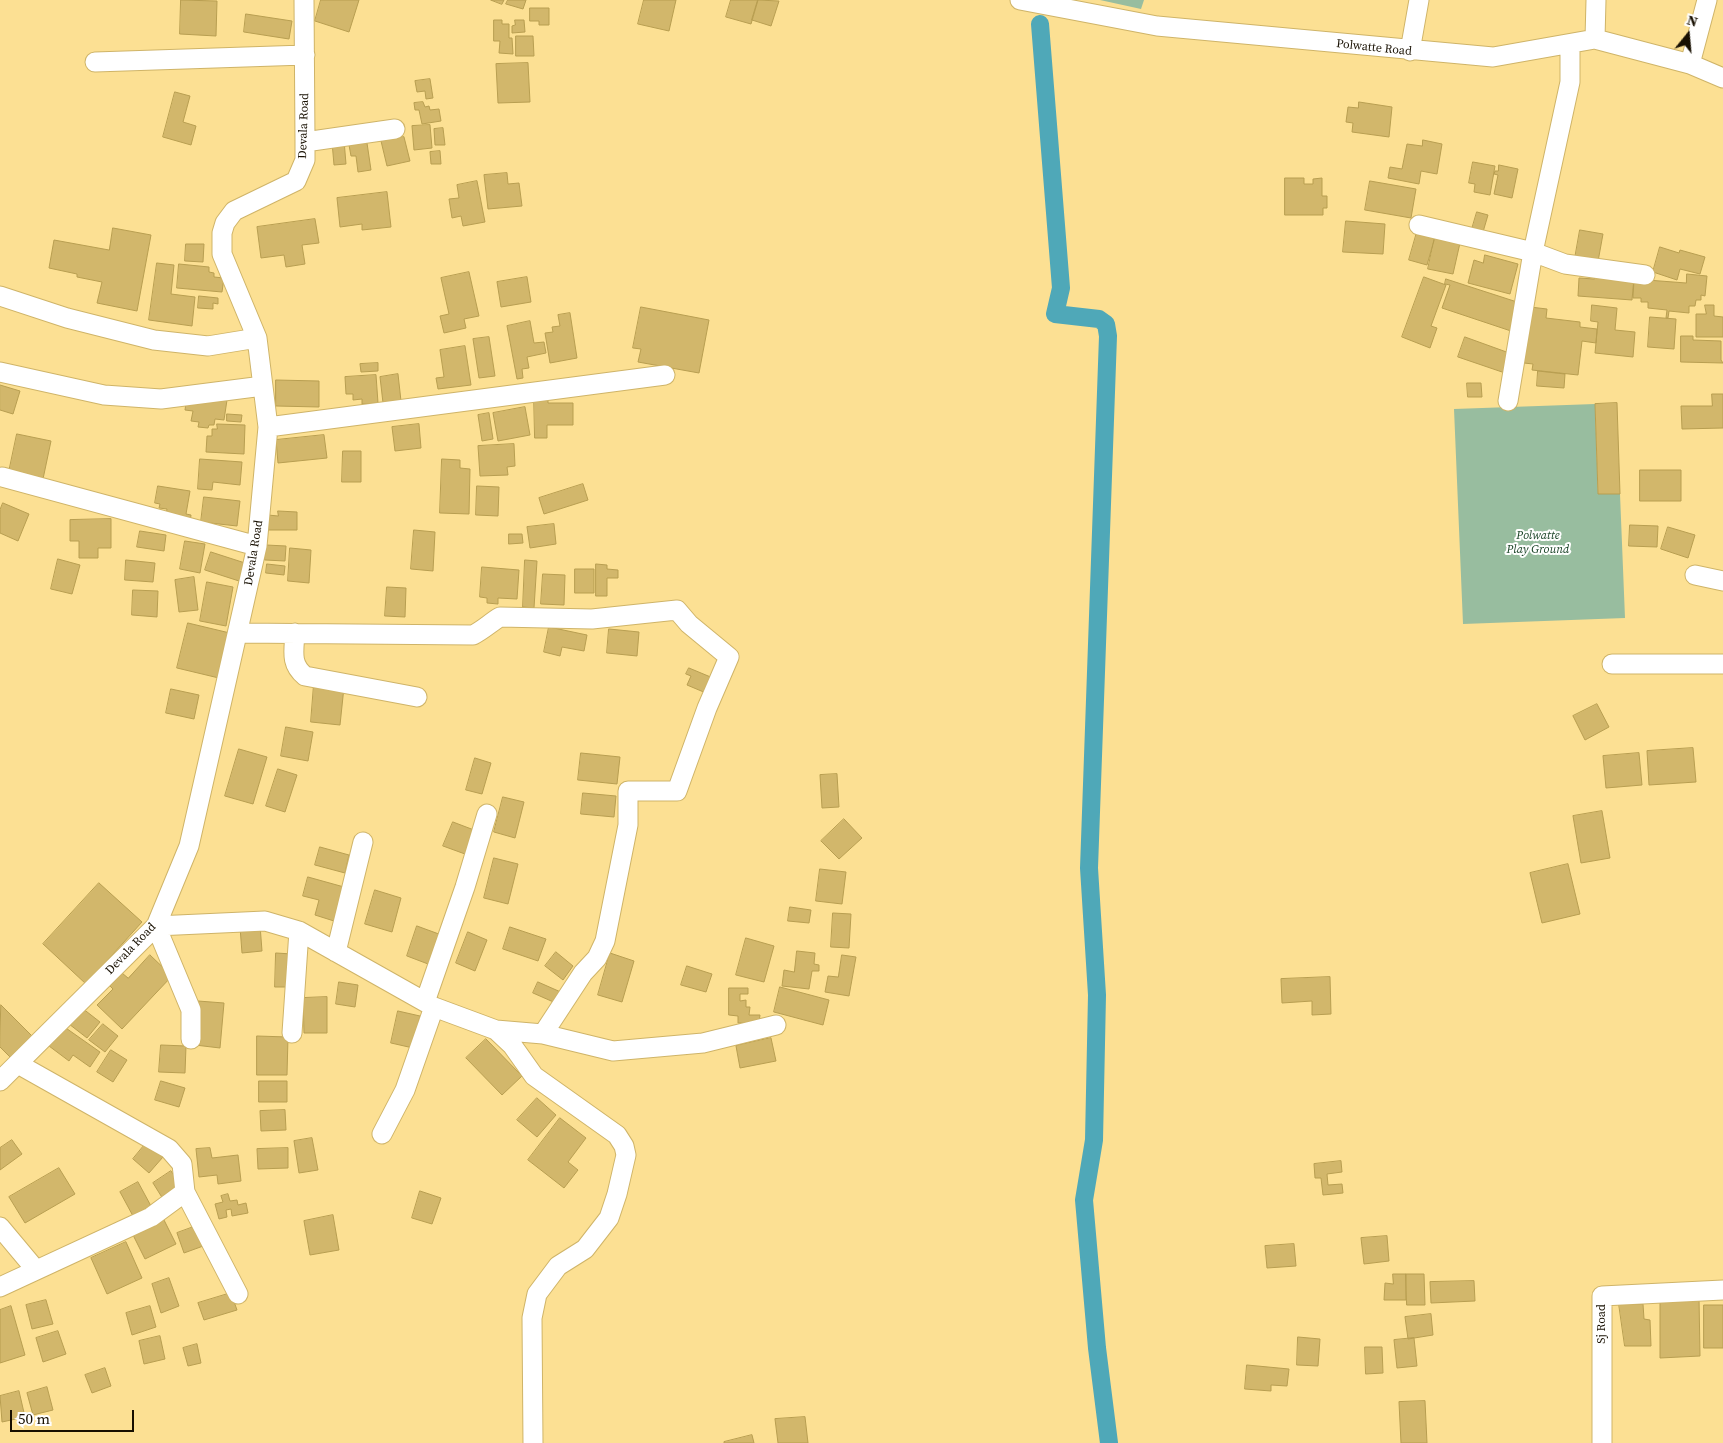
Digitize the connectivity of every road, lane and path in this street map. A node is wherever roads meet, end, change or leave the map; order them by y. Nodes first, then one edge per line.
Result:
1 (304, 0) edge
2 (1020, 0) edge
3 (1419, 0) edge
4 (1596, 0) edge
5 (1707, 0) edge
6 (1595, 39) junction
7 (1570, 44) junction
8 (1410, 51) junction
9 (306, 55) junction
10 (96, 62) dead end
11 (1690, 64) junction
12 (1723, 78) edge
13 (396, 129) dead end
14 (305, 142) junction
15 (1419, 225) dead end
16 (1533, 252) junction
17 (1645, 275) dead end
18 (0, 296) edge
19 (257, 338) junction
20 (0, 372) edge
21 (665, 375) dead end
22 (262, 386) junction
23 (1508, 401) dead end
24 (268, 426) junction
25 (2, 477) dead end
26 (257, 546) junction
27 (1695, 575) dead end
28 (1723, 581) edge
29 (238, 633) junction
30 (295, 633) junction
31 (1612, 664) dead end
32 (1723, 664) edge
33 (417, 697) dead end
34 (487, 814) dead end
35 (363, 842) dead end
36 (156, 926) junction
37 (298, 931) junction
38 (336, 952) junction
39 (430, 1005) junction
40 (776, 1024) dead end
41 (496, 1030) junction
42 (292, 1033) dead end
43 (543, 1034) junction
44 (191, 1039) dead end
45 (18, 1064) junction
46 (0, 1081) edge
47 (382, 1134) dead end
48 (185, 1192) junction
49 (0, 1227) edge
50 (36, 1270) junction
51 (0, 1287) edge
52 (1723, 1290) edge
53 (238, 1294) dead end
54 (533, 1443) edge
55 (1602, 1443) edge

1 - 9 street, Devala Road
2 - 8 street, Polwatte Road
3 - 8 street
4 - 6 street
5 - 11 street
6 - 7 street, Polwatte Road
6 - 11 street, Polwatte Road
7 - 8 street, Polwatte Road
7 - 16 street
9 - 10 street
9 - 14 street, Devala Road
11 - 12 street, Polwatte Road
13 - 14 street
14 - 19 street, Devala Road
15 - 16 street
16 - 17 street
16 - 23 street
18 - 19 street
19 - 22 street, Devala Road
20 - 22 street
21 - 24 street
22 - 24 street, Devala Road
24 - 26 street, Devala Road
25 - 26 street
26 - 29 street, Devala Road
27 - 28 street
29 - 30 street
29 - 36 street, Devala Road
30 - 33 street
30 - 43 street
31 - 32 street
34 - 39 street
35 - 38 street
36 - 37 street
36 - 44 street
36 - 45 street, Devala Road
37 - 38 street
37 - 42 street
38 - 39 street
39 - 41 street
39 - 47 street
40 - 43 street
41 - 43 street
41 - 54 street
45 - 46 street, Devala Road
45 - 48 street
48 - 50 street
48 - 53 street
49 - 50 street
50 - 51 street
52 - 55 street, Sj Road

